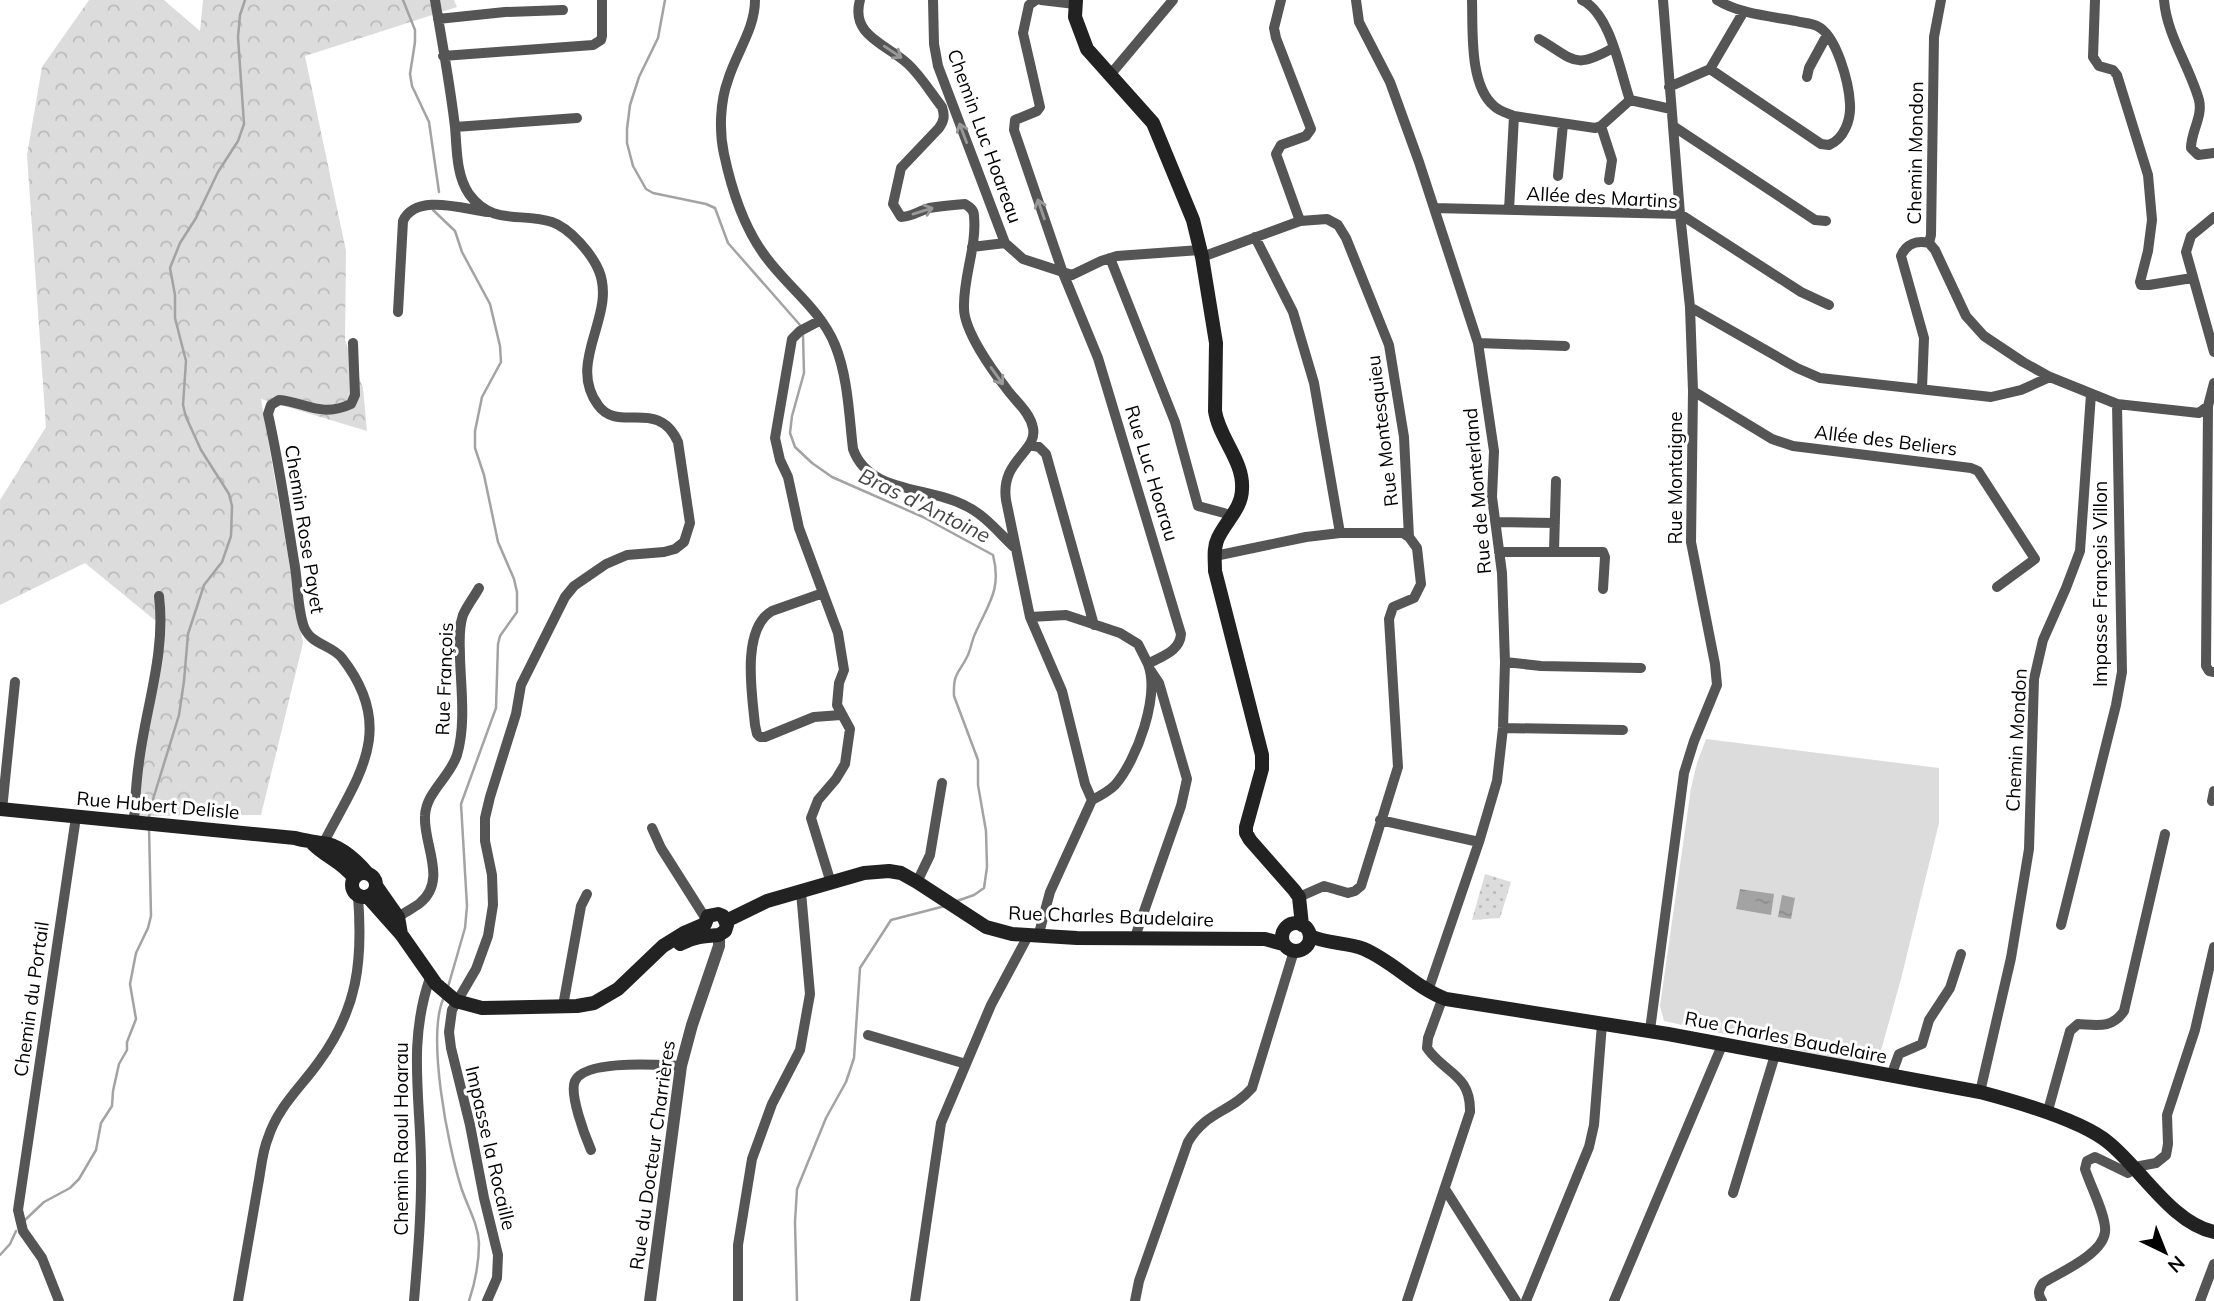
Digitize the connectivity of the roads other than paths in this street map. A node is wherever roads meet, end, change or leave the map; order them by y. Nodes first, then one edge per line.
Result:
1 (435, 0) edge
2 (602, 0) edge
3 (755, 0) edge
4 (860, 0) edge
5 (933, 0) edge
6 (1038, 0) edge
7 (1173, 0) edge
8 (1281, 0) edge
9 (1356, 0) edge
10 (1472, 0) edge
11 (1582, 0) edge
12 (1663, 0) edge
13 (1717, 0) edge
14 (1941, 0) edge
15 (2095, 0) edge
16 (2164, 0) edge
17 (1075, 2) edge
18 (563, 10) dead end
19 (1744, 12) junction
20 (438, 19) junction
21 (1827, 35) junction
22 (1539, 39) dead end
23 (1613, 48) junction
24 (443, 56) junction
25 (1710, 69) junction
26 (1110, 75) junction
27 (1807, 76) dead end
28 (1669, 87) junction
29 (1630, 100) junction
30 (1671, 109) junction
31 (1514, 116) junction
32 (577, 118) dead end
33 (1563, 124) junction
34 (1601, 126) junction
35 (1673, 126) junction
36 (455, 127) junction
37 (2214, 153) edge
38 (1558, 176) dead end
39 (1609, 180) dead end
40 (2214, 206) edge
41 (1434, 208) junction
42 (1509, 210) junction
43 (489, 212) junction
44 (1680, 214) junction
45 (2214, 217) edge
46 (1300, 221) junction
47 (1826, 221) dead end
48 (1255, 237) junction
49 (1005, 243) junction
50 (1928, 243) junction
51 (972, 247) junction
52 (1201, 253) junction
53 (1110, 258) junction
54 (1063, 273) junction
55 (2192, 278) junction
56 (1829, 305) dead end
57 (1690, 307) junction
58 (398, 312) dead end
59 (821, 320) junction
60 (353, 344) dead end
61 (1478, 344) junction
62 (1565, 346) dead end
63 (2214, 352) edge
64 (2050, 377) junction
65 (2214, 383) edge
66 (1922, 389) junction
67 (1693, 391) junction
68 (2091, 394) junction
69 (2117, 404) junction
70 (2208, 406) junction
71 (1030, 445) junction
72 (1556, 481) dead end
73 (1231, 517) junction
74 (1496, 522) junction
75 (1555, 523) junction
76 (1340, 533) junction
77 (1409, 537) junction
78 (1014, 547) junction
79 (1554, 551) junction
80 (1499, 552) junction
81 (1214, 556) junction
82 (1997, 587) dead end
83 (480, 588) dead end
84 (1603, 589) dead end
85 (823, 593) junction
86 (159, 596) dead end
87 (1030, 617) junction
88 (1094, 625) junction
89 (1505, 662) junction
90 (1150, 668) junction
91 (1641, 668) dead end
92 (2211, 671) edge
93 (15, 682) dead end
94 (841, 715) junction
95 (1503, 727) junction
96 (1623, 730) dead end
97 (942, 783) dead end
98 (1092, 800) junction
99 (1, 809) edge
100 (76, 817) junction
101 (1380, 820) junction
102 (136, 822) junction
103 (652, 828) dead end
104 (2165, 834) dead end
105 (1479, 842) junction
106 (318, 846) junction
107 (361, 876) junction
108 (917, 882) junction
109 (831, 883) junction
110 (801, 892) junction
111 (368, 893) junction
112 (587, 894) dead end
113 (398, 917) junction
114 (724, 918) junction
115 (2061, 925) dead end
116 (710, 928) junction
117 (1299, 931) junction
118 (401, 934) junction
119 (1033, 937) junction
120 (1135, 937) junction
121 (2214, 947) edge
122 (1961, 954) dead end
123 (433, 981) junction
124 (1428, 990) junction
125 (1443, 997) junction
126 (453, 998) junction
127 (563, 1006) junction
128 (1602, 1024) junction
129 (1650, 1030) junction
130 (869, 1035) dead end
131 (1723, 1043) junction
132 (1776, 1055) junction
133 (966, 1064) junction
134 (681, 1066) junction
135 (1891, 1076) junction
136 (1980, 1092) junction
137 (2048, 1114) junction
138 (590, 1150) dead end
139 (2136, 1169) junction
140 (1445, 1189) junction
141 (1732, 1193) dead end
142 (2214, 1232) edge
143 (2214, 1264) edge
144 (59, 1301) edge
145 (238, 1301) edge
146 (414, 1301) edge
147 (487, 1301) edge
148 (650, 1301) edge
149 (738, 1301) edge
150 (915, 1301) edge
151 (1135, 1301) edge
152 (1408, 1301) edge
153 (1516, 1301) edge
154 (1526, 1301) edge
155 (1614, 1301) edge
156 (2042, 1301) edge
157 (2200, 1301) edge

1 - 20 street
2 - 24 street
3 - 59 street
4 -> 51 street
49 -> 5 street, Chemin Luc Hoareau
6 - 17 street
54 -> 6 street
7 - 26 street
8 - 46 street
9 - 41 street, Rue de Monterland
10 - 31 street
11 - 23 street
12 - 28 street, Rue Montaigne
13 - 19 street
14 - 50 street, Chemin Mondon
15 - 55 street
16 - 37 street
17 - 26 main road
18 - 20 street
19 - 21 street
19 - 25 street
20 - 24 street
21 - 25 street
21 - 27 street
22 - 23 street
23 - 29 street
24 - 36 street
25 - 28 street
26 - 52 main road
28 - 30 street, Rue Montaigne
29 - 30 street
29 - 34 street
30 - 35 street, Rue Montaigne
31 - 33 street
31 - 42 street
32 - 36 street
33 - 34 street
33 - 38 street
34 - 39 street
35 - 44 street, Rue Montaigne
35 - 47 street
36 - 43 street
40 - 45 street
41 - 42 street, Allée des Martins
41 - 61 street, Rue de Monterland
42 - 44 street, Allée des Martins
43 - 58 street
43 - 126 street
44 - 56 street, Allée des Martins
44 - 57 street, Rue Montaigne
45 - 55 street
46 - 48 street, Rue Montesquieu
46 - 77 street, Rue Montesquieu
48 - 52 street, Rue Montesquieu
48 - 76 street
49 - 51 street
49 - 54 street, Chemin Luc Hoareau
50 - 64 street, Chemin Mondon
50 - 66 street
51 -> 71 street
52 - 53 street
52 - 73 main road
53 - 54 street
53 - 73 street
54 - 90 street, Rue Luc Hoarau
55 - 63 street
57 - 66 street
57 - 67 street, Rue Montaigne
59 - 78 street
59 - 85 street
60 - 106 street, Chemin Rose Payet
61 - 62 street
61 - 74 street, Rue de Monterland
64 - 66 street
64 - 68 street, Chemin Mondon
65 - 70 street
67 - 82 street, Allée des Beliers
67 - 129 street, Rue Montaigne
68 - 69 street, Chemin Mondon
68 - 136 street, Chemin Mondon
69 - 70 street, Chemin Mondon
69 - 115 street, Impasse François Villon
70 - 92 street
71 - 78 street
71 - 88 street
72 - 75 street
73 - 81 main road
74 - 75 street
74 - 80 street, Rue de Monterland
75 - 79 street
76 - 77 street
76 - 81 street
77 - 101 street, Rue Montesquieu
78 - 87 street
79 - 80 street
79 - 84 street
80 - 89 street, Rue de Monterland
81 - 117 main road
83 - 113 street, Rue François
85 - 94 street
85 - 94 street
86 - 102 street
87 - 88 street
87 - 98 street
88 - 90 street
89 - 91 street
89 - 95 street, Rue de Monterland
90 - 98 street
90 - 120 street
93 - 99 street
94 - 109 street
95 - 96 street
95 - 105 street, Rue de Monterland
97 - 108 street
98 - 119 street
99 - 100 main road, Rue Hubert Delisle
100 - 102 main road, Rue Hubert Delisle
100 - 144 street, Chemin du Portail
101 - 105 street
101 - 117 street
102 - 106 main road, Rue Hubert Delisle
103 - 116 street
104 - 137 street
105 - 124 street, Rue de Monterland
106 - 107 main road, Rue Hubert Delisle
107 - 111 main road, Rue Hubert Delisle
107 - 111 main road, Rue Hubert Delisle
108 - 109 main road, Rue Charles Baudelaire
108 - 119 main road, Rue Charles Baudelaire
109 - 110 main road, Rue Charles Baudelaire
110 - 114 main road, Rue Charles Baudelaire
110 - 149 street
111 - 113 main road, Rue Hubert Delisle
111 - 118 main road, Rue Hubert Delisle
111 - 145 street
112 - 127 street
113 - 118 main road, Rue Hubert Delisle
114 - 116 main road
114 - 116 main road, Rue Hubert Delisle
116 - 127 main road, Rue Hubert Delisle
116 - 134 street, Rue du Docteur Charrières
117 - 120 main road, Rue Charles Baudelaire
117 - 124 main road, Rue Charles Baudelaire
117 - 151 street
118 - 123 main road, Rue Hubert Delisle
119 - 120 main road, Rue Charles Baudelaire
119 - 133 street
121 - 139 street
122 - 135 street
123 - 126 main road, Rue Hubert Delisle
123 - 146 street, Chemin Raoul Hoarau
124 - 125 main road, Rue Charles Baudelaire
125 - 128 main road, Rue Charles Baudelaire
125 - 140 street
126 - 127 main road, Rue Hubert Delisle
126 - 147 street, Impasse la Rocaille
128 - 129 main road, Rue Charles Baudelaire
128 - 154 street
129 - 131 main road, Rue Charles Baudelaire
130 - 133 street
131 - 132 main road, Rue Charles Baudelaire
131 - 155 street
132 - 135 main road, Rue Charles Baudelaire
132 - 141 street
133 - 150 street
134 - 138 street
134 - 148 street, Rue du Docteur Charrières
135 - 136 main road, Rue Charles Baudelaire
136 - 137 main road, Rue Charles Baudelaire
137 - 139 main road, Rue Charles Baudelaire
139 - 142 main road, Rue Charles Baudelaire
139 - 156 street
140 - 152 street
140 - 153 street
143 - 157 street

